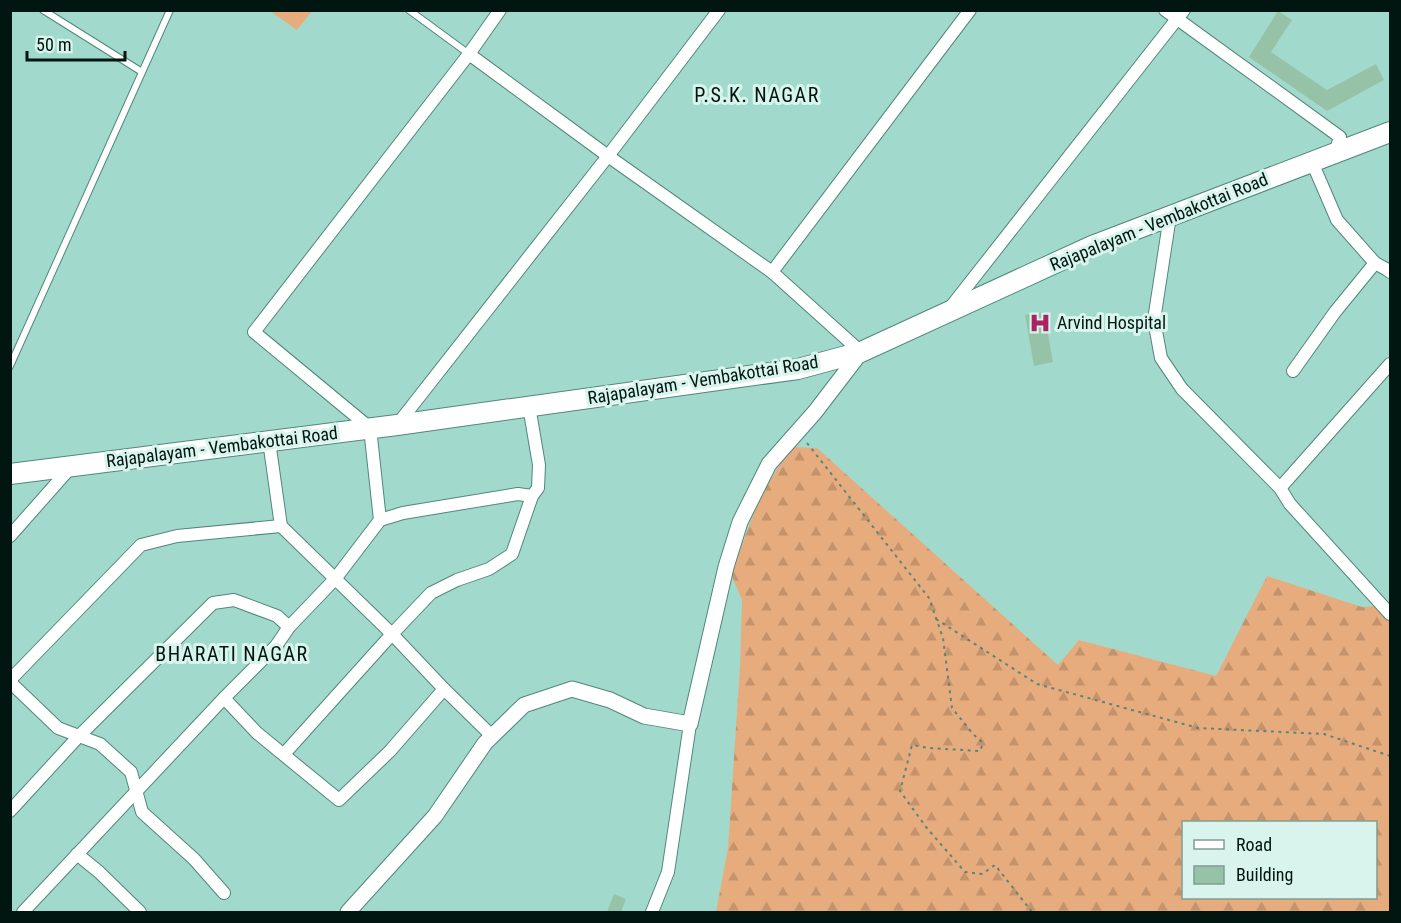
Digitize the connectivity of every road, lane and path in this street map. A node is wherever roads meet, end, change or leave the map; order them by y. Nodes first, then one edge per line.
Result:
1 (43, 10) edge
2 (170, 10) edge
3 (410, 10) edge
4 (500, 10) edge
5 (719, 10) edge
6 (970, 10) edge
7 (1165, 10) edge
8 (1180, 15) edge
9 (469, 54) junction
10 (142, 72) junction
11 (1390, 132) edge
12 (1335, 153) junction
13 (608, 156) junction
14 (1312, 162) junction
15 (1170, 216) junction
16 (1375, 263) junction
17 (772, 272) junction
18 (1390, 272) edge
19 (946, 313) junction
20 (861, 352) junction
21 (1390, 364) edge
22 (10, 366) edge
23 (1293, 371) dead end
24 (530, 406) junction
25 (397, 425) junction
26 (369, 428) junction
27 (798, 432) junction
28 (269, 441) junction
29 (71, 466) junction
30 (10, 474) edge
31 (1280, 488) junction
32 (532, 496) junction
33 (381, 520) junction
34 (281, 526) junction
35 (10, 536) edge
36 (335, 579) junction
37 (1390, 614) edge
38 (936, 619) junction
39 (289, 627) junction
40 (392, 634) junction
41 (10, 681) edge
42 (444, 689) junction
43 (224, 698) junction
44 (690, 724) junction
45 (492, 736) junction
46 (78, 737) junction
47 (284, 754) junction
48 (1390, 756) edge
49 (136, 792) junction
50 (10, 811) edge
51 (77, 854) junction
52 (224, 892) dead end
53 (23, 912) edge
54 (140, 912) edge
55 (348, 912) edge
56 (652, 912) edge
57 (1032, 912) edge

1 - 10 lane
2 - 10 lane
3 - 9 lane
4 - 9 street
5 - 13 street
6 - 17 street
7 - 8 street
8 - 12 street
8 - 19 street
9 - 13 street
9 - 26 street
10 - 22 lane
11 - 12 main road, Rajapalayam - Vembakottai Road
12 - 14 main road, Rajapalayam - Vembakottai Road
13 - 17 street
13 - 25 street
14 - 15 main road, Rajapalayam - Vembakottai Road
14 - 16 street
15 - 19 main road, Rajapalayam - Vembakottai Road
15 - 31 street
16 - 18 street
16 - 23 street
17 - 20 street
19 - 20 main road, Rajapalayam - Vembakottai Road
20 - 24 main road, Rajapalayam - Vembakottai Road
20 - 27 street
21 - 31 street
24 - 25 main road, Rajapalayam - Vembakottai Road
24 - 32 street
25 - 26 main road, Rajapalayam - Vembakottai Road
26 - 28 main road, Rajapalayam - Vembakottai Road
26 - 33 street
27 - 38 path
27 - 44 street
28 - 29 main road, Rajapalayam - Vembakottai Road
28 - 34 street
29 - 30 main road, Rajapalayam - Vembakottai Road
29 - 35 street
31 - 37 street
32 - 33 street
32 - 40 street
33 - 36 street
34 - 36 street
34 - 41 street
36 - 39 street
36 - 40 street
38 - 48 path
38 - 57 path
39 - 43 street
39 - 46 street
40 - 42 street
40 - 47 street
41 - 46 street
42 - 45 street
42 - 47 street
43 - 47 street
43 - 49 street
44 - 45 street
44 - 56 street
45 - 55 street
46 - 49 street
46 - 50 street
49 - 51 street
49 - 52 street
51 - 53 street
51 - 54 street

